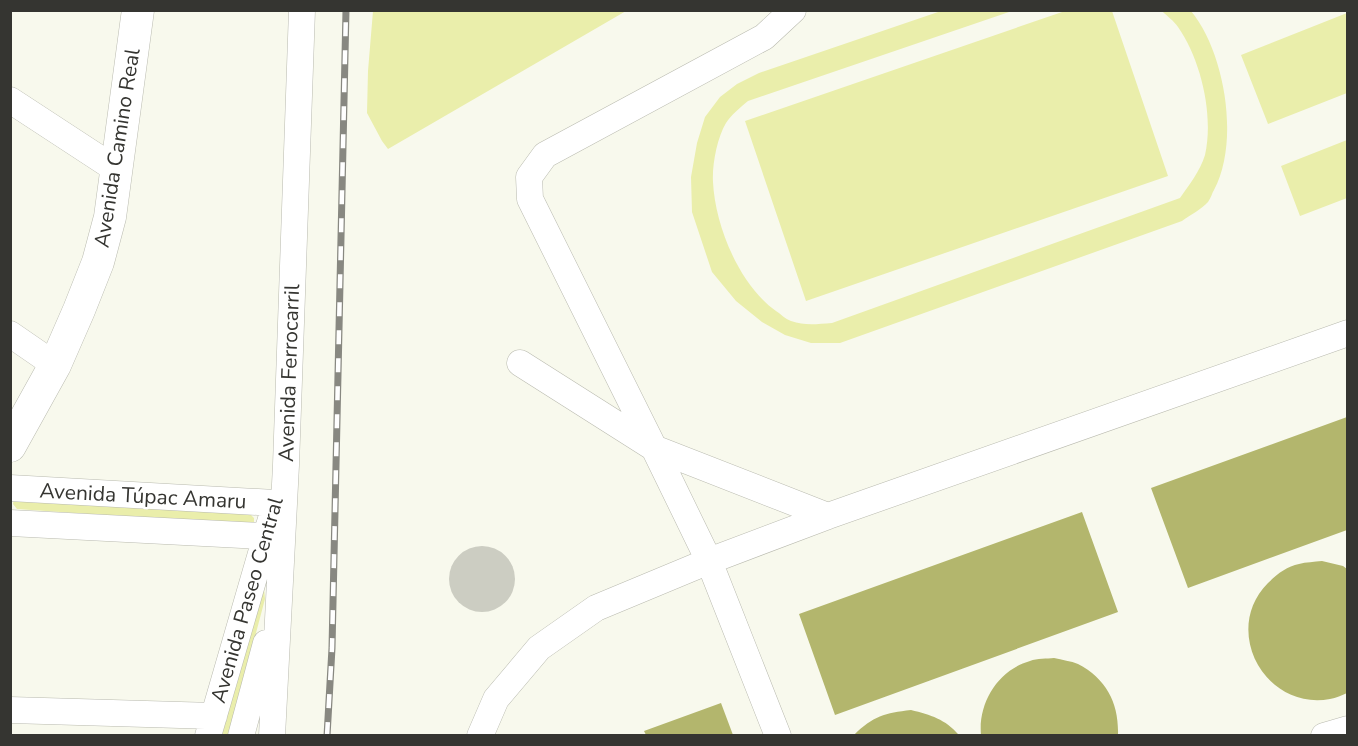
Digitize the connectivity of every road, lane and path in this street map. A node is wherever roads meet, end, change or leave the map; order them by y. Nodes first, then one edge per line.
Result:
1 (138, 10) edge
2 (302, 10) edge
3 (793, 10) edge
4 (10, 100) edge
5 (117, 170) junction
6 (1347, 333) edge
7 (10, 334) edge
8 (520, 363) dead end
9 (55, 365) junction
10 (10, 446) edge
11 (654, 448) junction
12 (286, 465) junction
13 (10, 488) edge
14 (275, 503) junction
15 (828, 516) junction
16 (10, 523) edge
17 (274, 537) junction
18 (709, 561) junction
19 (280, 590) junction
20 (10, 710) edge
21 (211, 726) edge
22 (1347, 729) edge
23 (241, 735) edge
24 (272, 735) edge
25 (480, 735) edge
26 (778, 735) edge
27 (1324, 735) edge

1 - 5 main road, Avenida Camino Real
2 - 12 street, Avenida Ferrocarril
3 - 11 street
4 - 5 street
5 - 9 main road, Avenida Camino Real
6 - 15 street
7 - 9 street
8 - 11 street
9 - 10 main road, Avenida Camino Real
11 - 15 street
11 - 18 street
12 - 14 street, Avenida Paseo Central
12 - 17 street, Avenida Ferrocarril
13 - 14 street, Avenida Túpac Amaru
14 - 17 street, Avenida Paseo Central
15 - 18 street
16 - 17 street, Avenida Túpac Amaru
17 - 19 street, Avenida Ferrocarril
17 - 21 street, Avenida Paseo Central
18 - 25 street
18 - 26 street
19 - 23 street, Avenida Paseo Central
19 - 24 street, Avenida Ferrocarril
20 - 21 street
22 - 27 street

